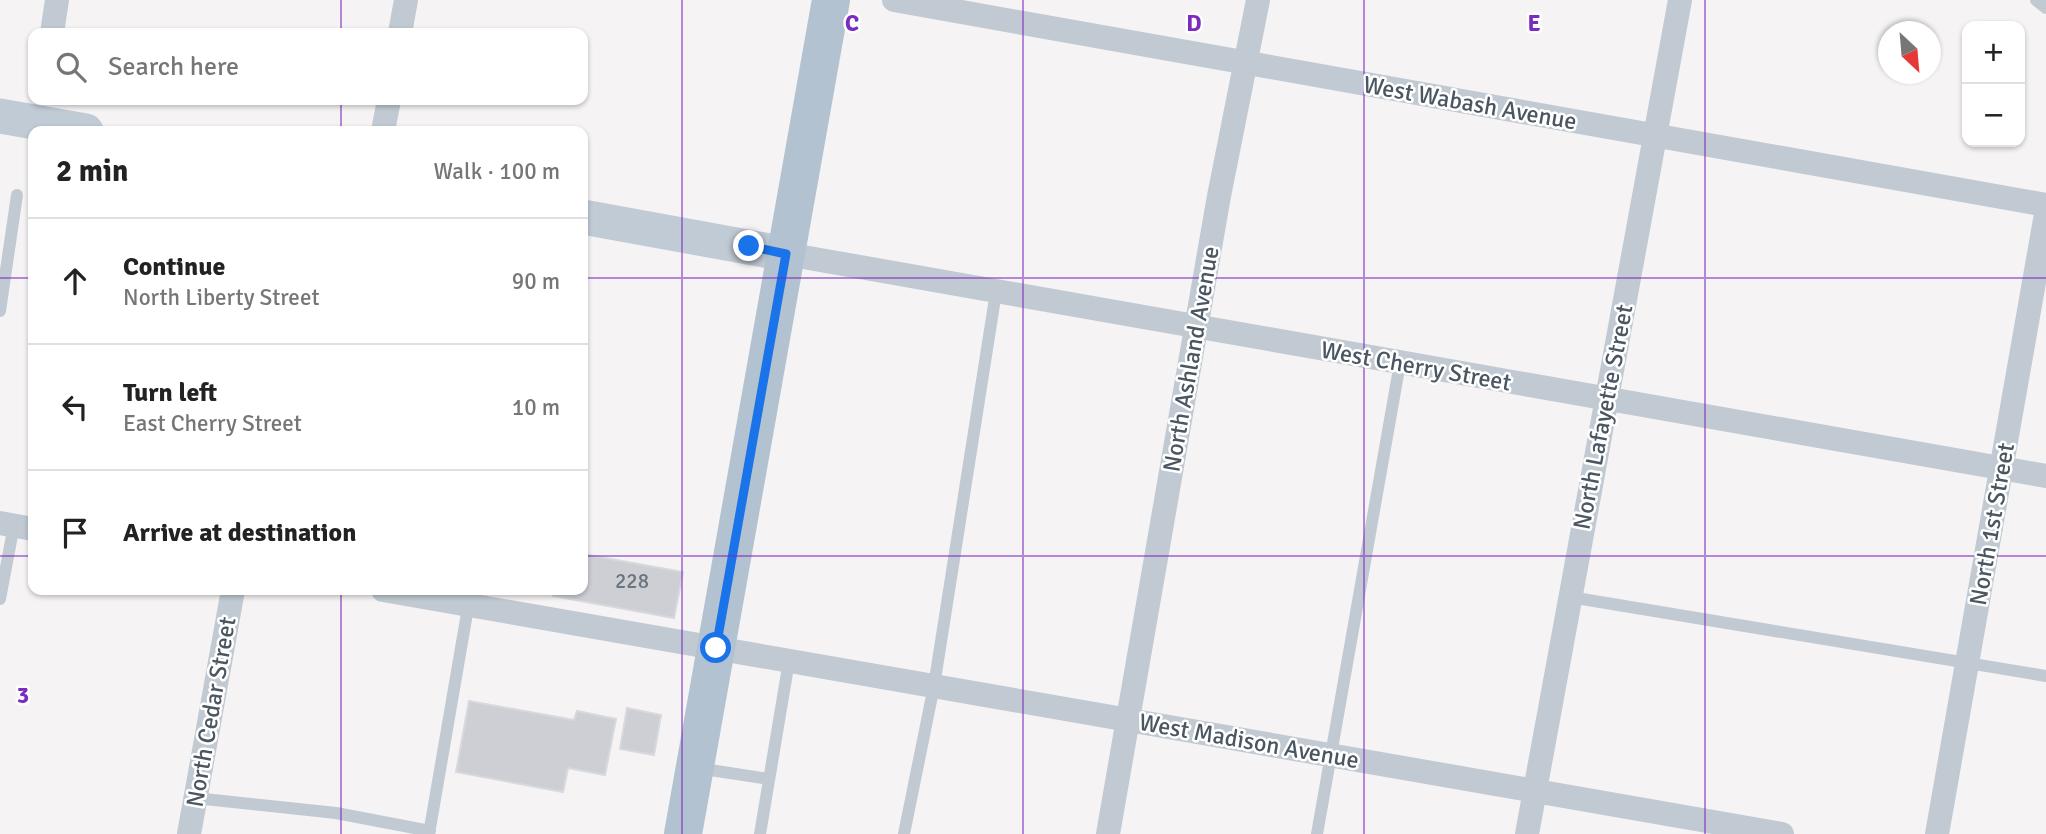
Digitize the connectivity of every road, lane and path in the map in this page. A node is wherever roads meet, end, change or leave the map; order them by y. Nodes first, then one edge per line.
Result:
1 (57, 0) edge
2 (406, 0) edge
3 (831, 0) edge
4 (894, 0) edge
5 (1258, 0) edge
6 (1681, 0) edge
7 (2036, 0) edge
8 (2046, 8) edge
9 (53, 28) edge
10 (401, 28) edge
11 (1247, 62) junction
12 (388, 105) edge
13 (40, 111) edge
14 (0, 116) edge
15 (74, 126) edge
16 (384, 126) edge
17 (1656, 136) junction
18 (16, 194) dead end
19 (2046, 205) edge
20 (2046, 214) edge
21 (588, 218) edge
22 (786, 254) junction
23 (996, 292) junction
24 (0, 311) edge
25 (1199, 328) junction
26 (1400, 363) junction
27 (1606, 399) junction
28 (2001, 468) junction
29 (2046, 476) edge
30 (16, 526) edge
31 (232, 595) edge
32 (444, 595) edge
33 (469, 597) edge
34 (1570, 597) junction
35 (0, 599) edge
36 (716, 648) junction
37 (789, 660) junction
38 (1968, 662) junction
39 (2046, 676) edge
40 (933, 686) junction
41 (1130, 720) junction
42 (1331, 755) junction
43 (695, 767) junction
44 (769, 779) junction
45 (1534, 791) junction
46 (195, 798) junction
47 (429, 832) edge
48 (189, 834) edge
49 (683, 834) edge
50 (760, 834) edge
51 (904, 834) edge
52 (1108, 834) edge
53 (1317, 834) edge
54 (1527, 834) edge
55 (1782, 834) edge
56 (1937, 834) edge

1 - 9 street
2 - 10 street
3 - 22 main road
4 - 11 street, West Wabash Avenue
5 - 11 street, North Ashland Avenue
6 - 17 street, North Lafayette Street
7 - 8 lane
11 - 17 street, West Wabash Avenue
11 - 25 street, North Ashland Avenue
12 - 16 street
13 - 14 street
13 - 15 street
17 - 19 street, West Wabash Avenue
17 - 27 street, North Lafayette Street
18 - 24 lane
20 - 28 street, North 1st Street
21 - 22 street
22 - 23 street, West Cherry Street
22 - 36 main road
23 - 25 street, West Cherry Street
23 - 40 lane
25 - 26 street, West Cherry Street
25 - 41 street, North Ashland Avenue
26 - 27 street, West Cherry Street
26 - 42 lane
27 - 28 street, West Cherry Street
27 - 34 street, North Lafayette Street
28 - 29 street, West Cherry Street
28 - 38 street, North 1st Street
30 - 35 lane
31 - 46 street, North Cedar Street
32 - 33 street, West Madison Avenue
33 - 36 street, West Madison Avenue
33 - 47 lane
34 - 38 lane
34 - 45 street, North Lafayette Street
36 - 37 street, West Madison Avenue
36 - 43 main road
37 - 40 street, West Madison Avenue
37 - 44 lane
38 - 39 lane
38 - 56 street, North 1st Street
40 - 41 street, West Madison Avenue
40 - 51 lane
41 - 42 street, West Madison Avenue
41 - 52 street, North Ashland Avenue
42 - 45 street, West Madison Avenue
42 - 53 lane
43 - 44 lane
43 - 49 main road
44 - 50 lane
45 - 54 street, North Lafayette Street
45 - 55 street, West Madison Avenue
46 - 47 lane
46 - 48 street, North Cedar Street

